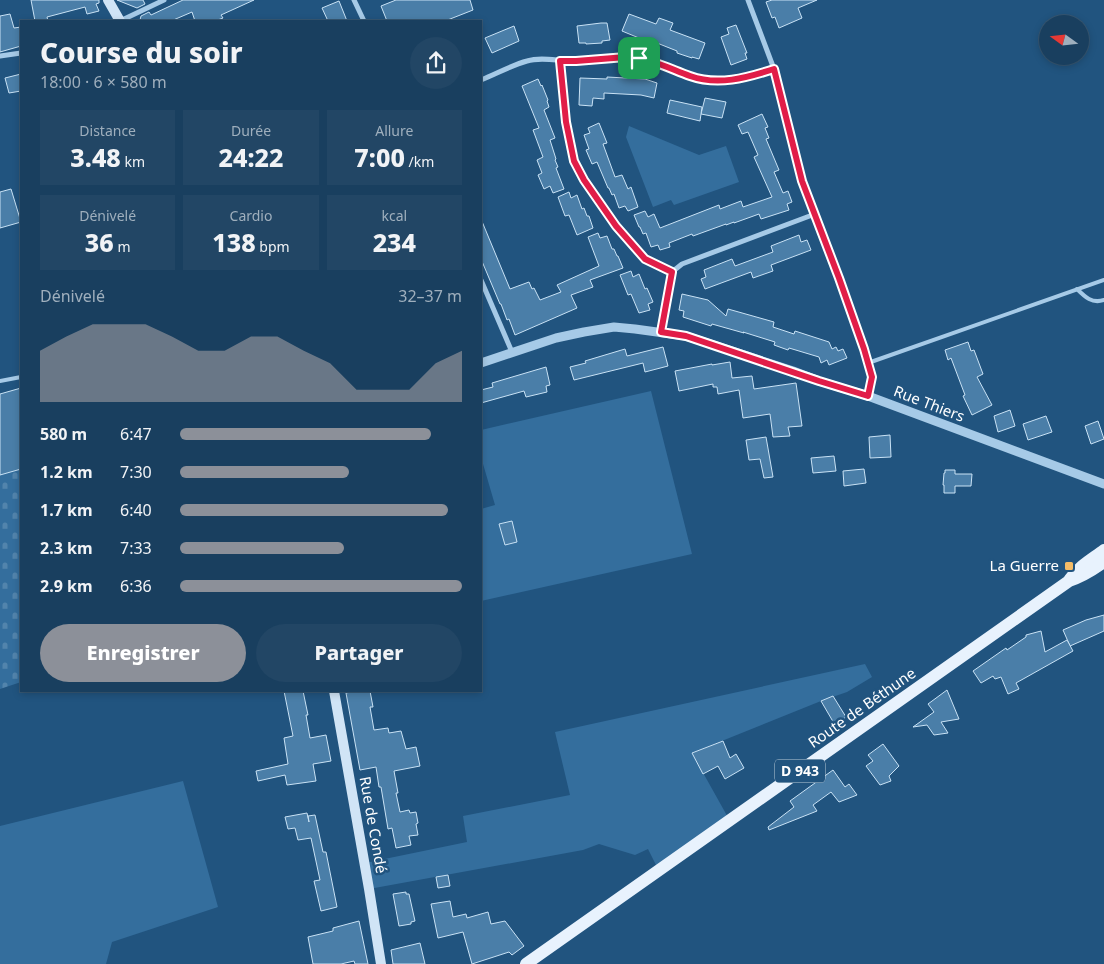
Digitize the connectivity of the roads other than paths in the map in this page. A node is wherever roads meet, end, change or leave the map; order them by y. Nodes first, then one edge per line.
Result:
1 (108, 0) edge
2 (164, 0) edge
3 (354, 0) edge
4 (749, 0) edge
5 (119, 20) edge
6 (122, 20) edge
7 (364, 20) edge
8 (20, 53) edge
9 (0, 56) edge
10 (560, 61) junction
11 (774, 69) junction
12 (482, 80) edge
13 (815, 214) junction
14 (672, 272) junction
15 (1104, 280) edge
16 (482, 282) edge
17 (1077, 289) junction
18 (1104, 300) edge
19 (661, 332) junction
20 (512, 352) junction
21 (482, 363) edge
22 (868, 363) junction
23 (20, 377) edge
24 (0, 381) edge
25 (868, 396) junction
26 (1104, 484) edge
27 (1104, 550) edge
28 (1104, 562) edge
29 (1069, 581) junction
30 (334, 692) edge
31 (381, 964) edge
32 (526, 964) edge

1 - 5 main road
2 - 6 street
3 - 7 street
4 - 11 street
8 - 9 street
10 - 11 street
10 - 12 street
10 - 14 street
11 - 13 street
13 - 14 street
13 - 22 street
14 - 19 street
15 - 17 lane
16 - 20 street
17 - 18 lane
17 - 22 lane
19 - 20 street, Rue Thiers
19 - 25 street, Rue Thiers
20 - 21 street, Rue Thiers
22 - 25 street
23 - 24 lane
25 - 26 street, Rue Thiers
27 - 29 main road, Route de Béthune / D 943
28 - 29 main road, Route de Béthune / D 943
29 - 32 main road, Route de Béthune / D 943
30 - 31 main road, Rue de Condé

